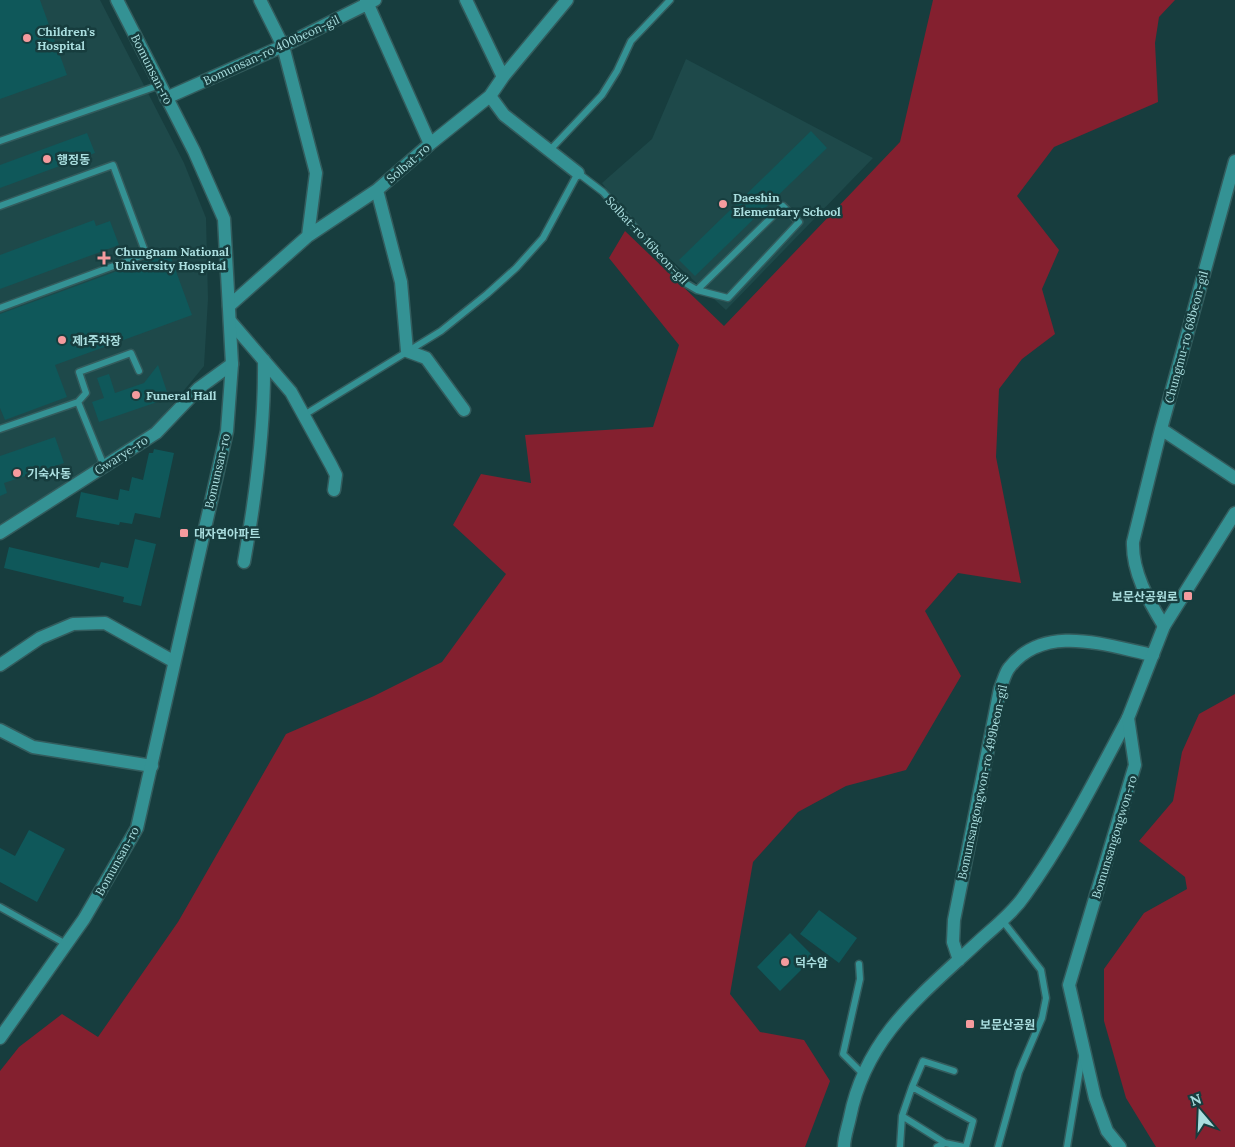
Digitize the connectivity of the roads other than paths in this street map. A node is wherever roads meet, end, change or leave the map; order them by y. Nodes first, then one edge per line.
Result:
1 (117, 0) edge
2 (260, 0) edge
3 (466, 0) edge
4 (567, 0) edge
5 (670, 0) edge
6 (369, 1) edge
7 (283, 46) junction
8 (503, 77) junction
9 (160, 85) junction
10 (490, 96) junction
11 (166, 98) junction
12 (0, 142) edge
13 (430, 144) junction
14 (550, 150) junction
15 (1235, 161) edge
16 (578, 173) junction
17 (377, 190) junction
18 (0, 206) edge
19 (308, 236) junction
20 (697, 290) junction
21 (229, 306) junction
22 (0, 308) edge
23 (230, 321) junction
24 (407, 351) junction
25 (264, 360) junction
26 (232, 364) junction
27 (139, 371) dead end
28 (78, 402) junction
29 (464, 410) dead end
30 (304, 416) junction
31 (0, 429) edge
32 (1161, 429) junction
33 (104, 466) junction
34 (1235, 478) edge
35 (334, 490) dead end
36 (1235, 513) edge
37 (0, 532) edge
38 (244, 562) dead end
39 (1164, 626) junction
40 (1153, 656) junction
41 (174, 661) junction
42 (0, 664) edge
43 (1128, 718) junction
44 (0, 730) edge
45 (152, 766) junction
46 (0, 907) edge
47 (1002, 920) junction
48 (66, 944) junction
49 (959, 960) junction
50 (859, 964) dead end
51 (0, 1038) edge
52 (1083, 1052) junction
53 (954, 1071) dead end
54 (863, 1074) junction
55 (912, 1086) junction
56 (902, 1116) junction
57 (945, 1143) junction
58 (844, 1147) edge
59 (900, 1147) edge
60 (937, 1147) edge
61 (965, 1147) edge
62 (998, 1147) edge
63 (1067, 1147) edge
64 (1120, 1147) edge

1 - 9 street, Bomunsan-ro
2 - 7 street
3 - 8 street
4 - 8 street, Solbat-ro
5 - 14 lane
6 - 7 street, Bomunsan-ro 400beon-gil
6 - 13 street
7 - 11 street, Bomunsan-ro 400beon-gil
7 - 19 street
8 - 10 street, Solbat-ro
9 - 11 street, Bomunsan-ro
9 - 12 lane
10 - 13 street, Solbat-ro
10 - 14 street, Solbat-ro 16beon-gil
11 - 21 street, Bomunsan-ro
13 - 17 street, Solbat-ro
14 - 16 street, Solbat-ro 16beon-gil
15 - 32 street, Chungmu-ro 68beon-gil
16 - 20 lane, Solbat-ro 16beon-gil
16 - 24 lane
17 - 19 street, Solbat-ro
17 - 24 street
18 - 22 lane
19 - 21 street, Solbat-ro
20 - 20 lane, Solbat-ro 16beon-gil
21 - 23 street, Bomunsan-ro
23 - 25 street
23 - 26 street, Bomunsan-ro
24 - 29 street
24 - 30 lane
25 - 30 street
25 - 38 street
26 - 33 street, Gwarye-ro
26 - 41 street, Bomunsan-ro
27 - 28 lane
28 - 31 lane
28 - 33 lane
30 - 35 street
32 - 34 street
32 - 39 street, Chungmu-ro 68beon-gil
33 - 37 street, Gwarye-ro
36 - 39 street
39 - 40 street
40 - 43 street
40 - 49 street, Bomunsangongwon-ro 499beon-gil
41 - 42 street
41 - 45 street, Bomunsan-ro
43 - 47 street
43 - 52 street, Bomunsangongwon-ro
44 - 45 street
45 - 48 street, Bomunsan-ro
46 - 48 lane
47 - 49 street
47 - 62 lane
48 - 51 street, Bomunsan-ro
49 - 54 street
50 - 54 lane
52 - 63 lane
52 - 64 street, Bomunsangongwon-ro
53 - 55 lane
54 - 58 street
55 - 56 lane
55 - 61 lane
56 - 57 lane
56 - 59 lane
57 - 60 lane
57 - 61 lane

